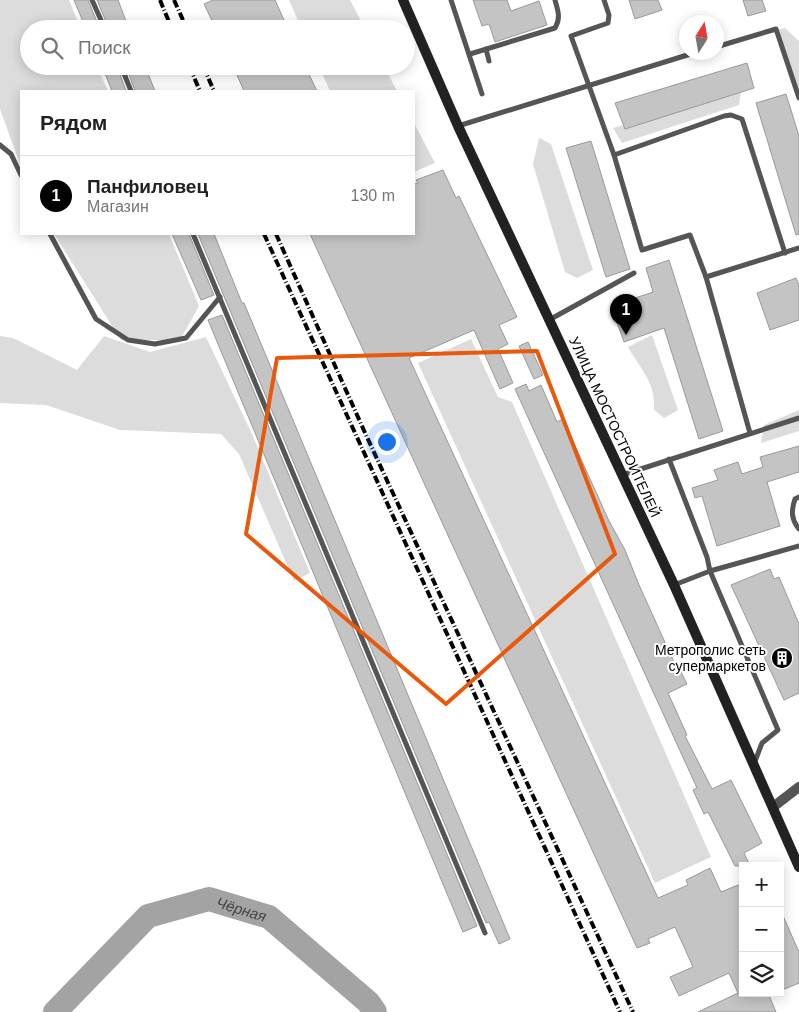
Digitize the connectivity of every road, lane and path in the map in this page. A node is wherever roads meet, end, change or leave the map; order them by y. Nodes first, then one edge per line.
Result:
1 (92, 0) edge
2 (403, 0) edge
3 (451, 0) edge
4 (555, 0) edge
5 (604, 0) edge
6 (100, 20) edge
7 (412, 20) edge
8 (415, 27) edge
9 (724, 44) edge
10 (486, 49) junction
11 (470, 54) junction
12 (679, 58) edge
13 (489, 61) dead end
14 (125, 75) edge
15 (589, 85) junction
16 (131, 90) edge
17 (482, 94) dead end
18 (799, 98) edge
19 (458, 126) junction
20 (0, 145) edge
21 (614, 155) junction
22 (20, 173) edge
23 (51, 235) edge
24 (193, 235) edge
25 (799, 248) edge
26 (785, 253) junction
27 (634, 273) dead end
28 (706, 277) junction
29 (220, 297) junction
30 (549, 320) junction
31 (799, 418) edge
32 (750, 433) junction
33 (669, 459) junction
34 (622, 475) junction
35 (799, 498) edge
36 (799, 529) edge
37 (799, 546) edge
38 (710, 570) junction
39 (674, 585) junction
40 (754, 764) junction
41 (799, 787) edge
42 (773, 806) junction
43 (799, 867) edge
44 (485, 933) dead end

1 - 6 lane
2 - 7 main road, УЛИЦА МОСТОСТРОИТЕЛЕЙ
3 - 11 lane
4 - 10 lane
5 - 15 lane
8 - 19 main road, УЛИЦА МОСТОСТРОИТЕЛЕЙ
9 - 18 lane
10 - 11 lane
10 - 13 lane
11 - 17 lane
12 - 15 lane
14 - 16 lane
15 - 19 lane
15 - 21 lane
19 - 30 main road, УЛИЦА МОСТОСТРОИТЕЛЕЙ
20 - 22 lane
21 - 26 lane
21 - 28 lane
23 - 29 lane
24 - 29 lane
25 - 26 lane
26 - 28 lane
27 - 30 lane
28 - 32 lane
29 - 44 lane
30 - 34 main road, УЛИЦА МОСТОСТРОИТЕЛЕЙ
31 - 32 lane
32 - 33 lane
33 - 34 lane
33 - 38 lane
34 - 39 main road, УЛИЦА МОСТОСТРОИТЕЛЕЙ
35 - 36 lane
37 - 38 lane
38 - 39 lane
38 - 40 lane
39 - 40 main road, УЛИЦА МОСТОСТРОИТЕЛЕЙ
40 - 42 main road, УЛИЦА МОСТОСТРОИТЕЛЕЙ
41 - 42 street
42 - 43 main road, УЛИЦА МОСТОСТРОИТЕЛЕЙ

